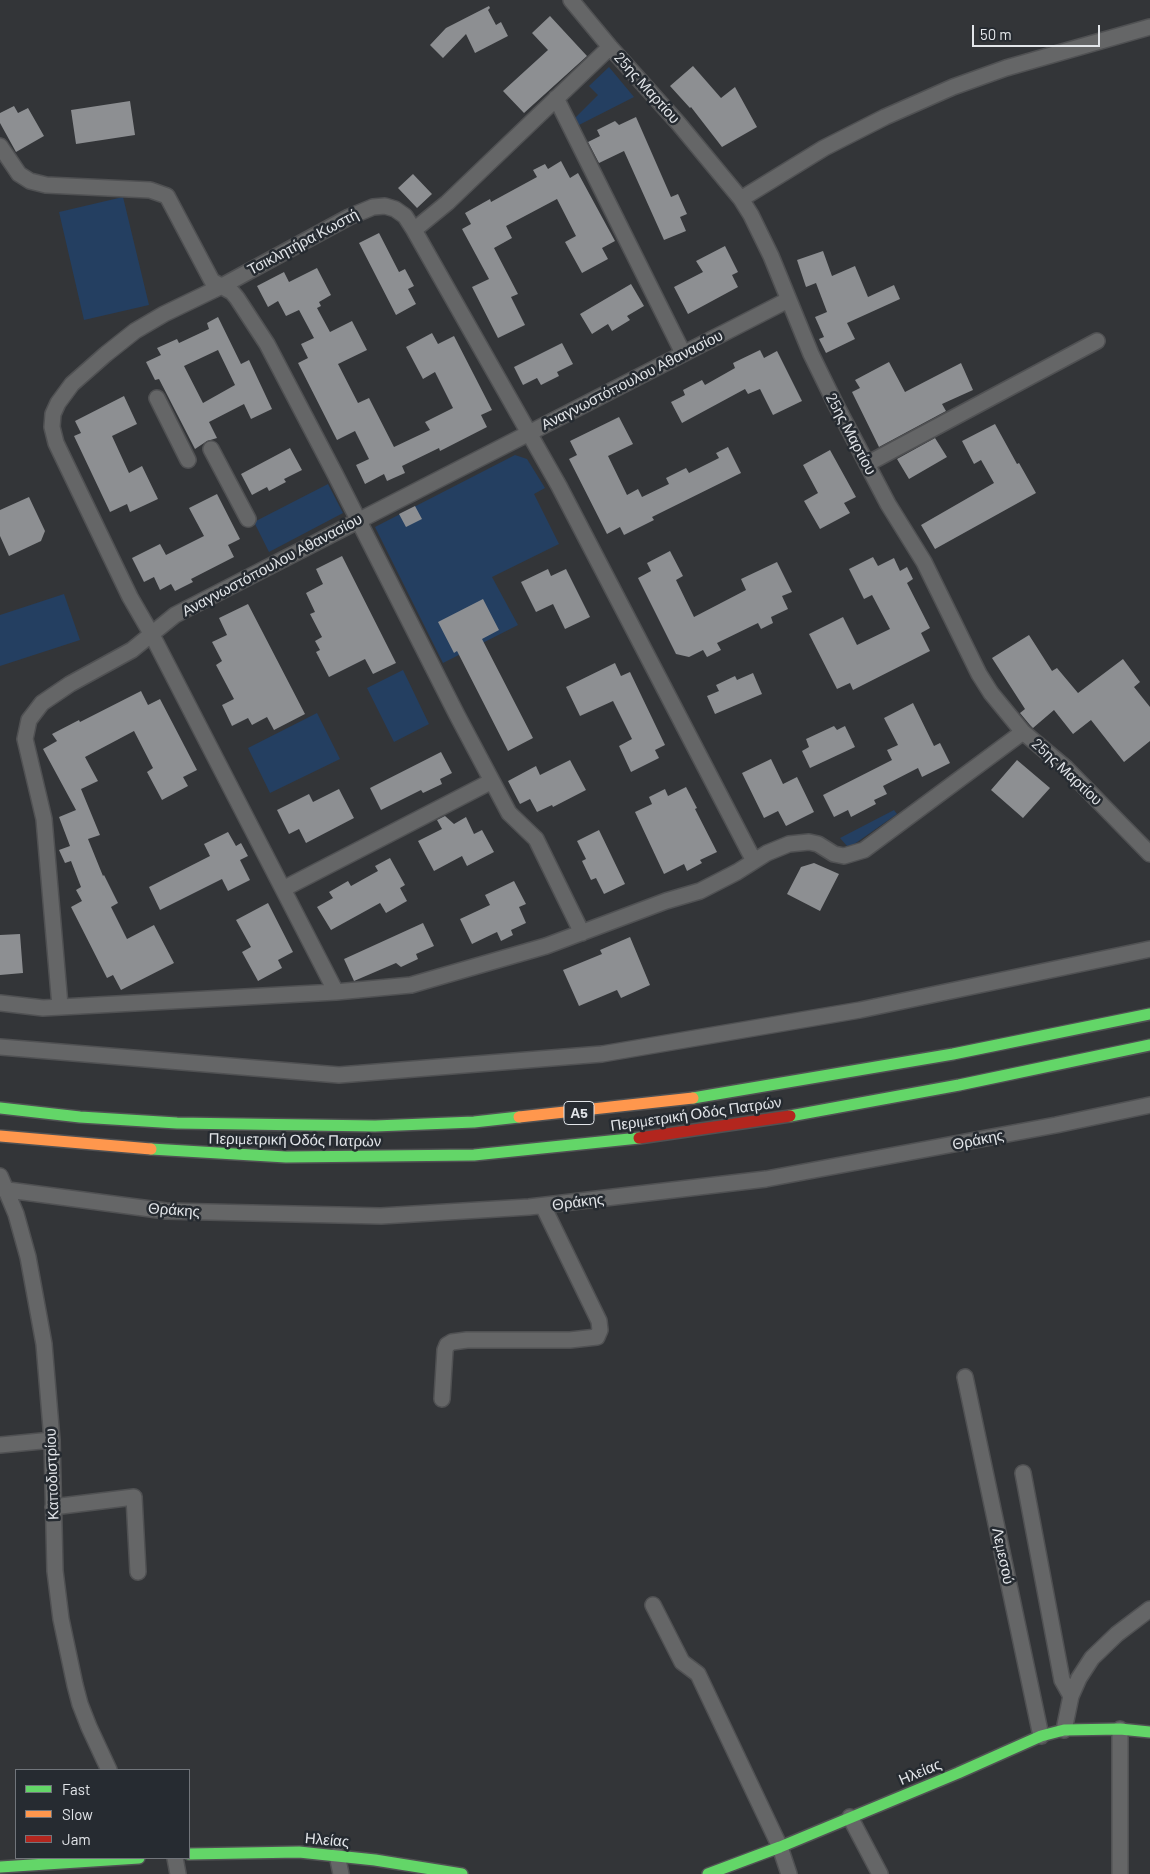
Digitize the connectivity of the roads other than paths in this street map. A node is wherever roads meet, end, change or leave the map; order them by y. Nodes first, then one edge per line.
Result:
1 (571, 0) edge
2 (1150, 27) edge
3 (610, 47) junction
4 (556, 98) junction
5 (0, 146) edge
6 (741, 199) junction
7 (414, 230) junction
8 (222, 286) junction
9 (788, 300) junction
10 (1097, 341) dead end
11 (683, 353) junction
12 (157, 398) dead end
13 (530, 432) junction
14 (211, 449) dead end
15 (188, 460) dead end
16 (867, 464) junction
17 (248, 519) dead end
18 (358, 520) junction
19 (152, 635) junction
20 (1023, 732) junction
21 (492, 781) junction
22 (1150, 854) edge
23 (754, 861) junction
24 (283, 889) junction
25 (582, 933) junction
26 (1150, 949) edge
27 (336, 992) junction
28 (0, 1004) edge
29 (60, 1006) junction
30 (1150, 1014) edge
31 (1150, 1045) edge
32 (0, 1047) edge
33 (1150, 1105) edge
34 (0, 1108) edge
35 (2, 1136) edge
36 (0, 1176) edge
37 (3, 1190) edge
38 (543, 1206) junction
39 (965, 1377) dead end
40 (442, 1399) dead end
41 (52, 1440) junction
42 (0, 1445) edge
43 (1023, 1473) dead end
44 (53, 1507) junction
45 (138, 1572) dead end
46 (654, 1605) dead end
47 (1150, 1609) edge
48 (1071, 1696) junction
49 (1120, 1729) junction
50 (1064, 1730) junction
51 (1150, 1732) edge
52 (1041, 1736) junction
53 (108, 1769) edge
54 (850, 1817) junction
55 (780, 1847) junction
56 (190, 1854) edge
57 (337, 1855) junction
58 (124, 1859) edge
59 (175, 1859) edge
60 (0, 1867) edge
61 (178, 1874) edge
62 (341, 1874) edge
63 (462, 1874) edge
64 (708, 1874) edge
65 (789, 1874) edge
66 (880, 1874) edge
67 (1120, 1874) edge

1 - 3 street, 25ης Μαρτίου
2 - 6 street
3 - 4 street
3 - 6 street, 25ης Μαρτίου
4 - 7 street
4 - 11 street
5 - 8 street
6 - 9 street, 25ης Μαρτίου
7 - 8 street, Τσικλητήρα Κωστή
7 - 13 street, Τσικλητήρα Κωστή
8 - 18 street
8 - 19 street, Τσικλητήρα Κωστή
9 - 11 street, Αναγνωστόπουλου Αθανασίου
9 - 16 street, 25ης Μαρτίου
10 - 16 street
11 - 13 street, Αναγνωστόπουλου Αθανασίου
12 - 15 street
13 - 18 street, Αναγνωστόπουλου Αθανασίου
13 - 23 street, Τσικλητήρα Κωστή
14 - 17 street
16 - 20 street, 25ης Μαρτίου
18 - 19 street, Αναγνωστόπουλου Αθανασίου
18 - 21 street
19 - 24 street
19 - 29 street, Αναγνωστόπουλου Αθανασίου
20 - 22 street, 25ης Μαρτίου
20 - 23 street
21 - 24 street
21 - 25 street
23 - 25 street
24 - 27 street
25 - 27 street
26 - 32 street
27 - 29 street
28 - 29 street
30 - 34 main road, Περιμετρική Οδός Πατρών / Α5
31 - 35 main road, Περιμετρική Οδός Πατρών / Α5
33 - 38 street, Θράκης
36 - 37 street, Καποδιστρίου
37 - 38 street, Θράκης
37 - 41 street, Καποδιστρίου
38 - 40 street
39 - 52 street, Λεμεσού
41 - 42 street
41 - 44 street, Καποδιστρίου
43 - 48 street
44 - 45 street
44 - 53 street, Καποδιστρίου
46 - 55 street
47 - 48 street
48 - 50 street
49 - 50 main road, Ηλείας
49 - 51 main road, Ηλείας
49 - 67 street
50 - 52 main road, Ηλείας
52 - 54 main road, Ηλείας
54 - 55 main road, Ηλείας
54 - 66 street
55 - 64 main road, Ηλείας
55 - 65 street
56 - 57 main road, Ηλείας
57 - 62 street
57 - 63 main road, Ηλείας
58 - 60 main road
59 - 61 street

